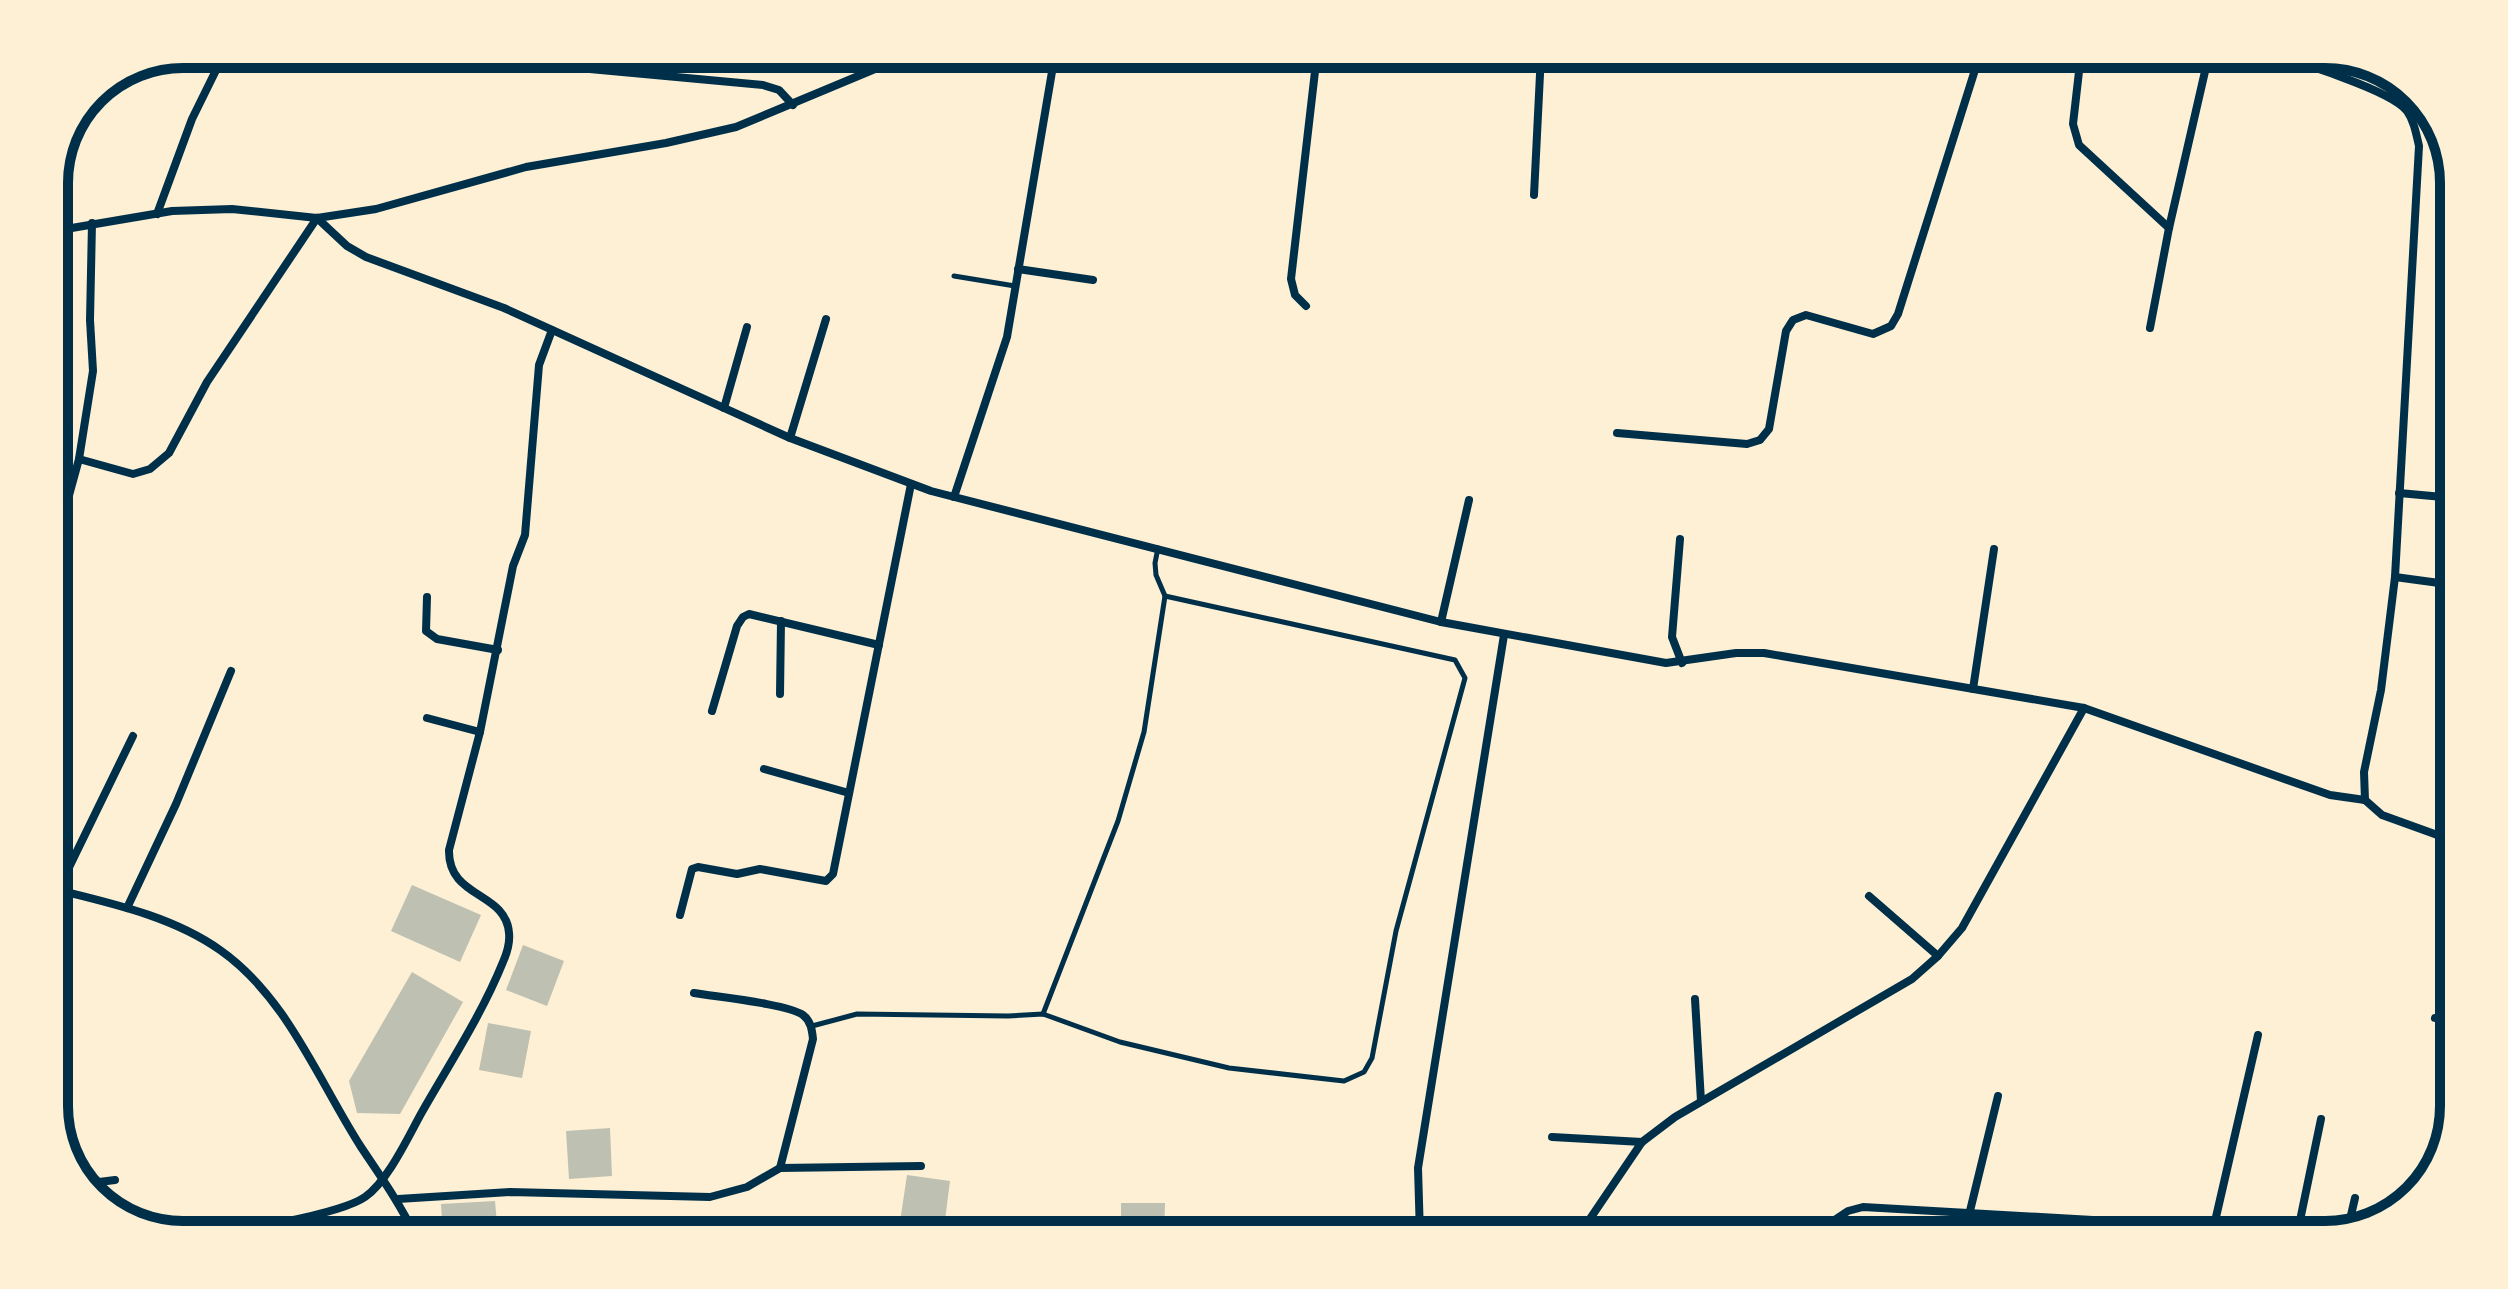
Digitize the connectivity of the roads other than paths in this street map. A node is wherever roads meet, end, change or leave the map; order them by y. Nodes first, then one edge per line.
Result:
1 (217, 68) edge
2 (579, 68) edge
3 (879, 68) edge
4 (1053, 68) edge
5 (1315, 68) edge
6 (1540, 68) edge
7 (1976, 68) edge
8 (2079, 68) edge
9 (2206, 68) edge
10 (2311, 68) edge
11 (793, 105) junction
12 (1534, 195) dead end
13 (157, 214) junction
14 (317, 218) junction
15 (92, 223) junction
16 (68, 228) edge
17 (2169, 228) junction
18 (1018, 269) junction
19 (954, 276) dead end
20 (1093, 280) dead end
21 (1015, 286) junction
22 (1306, 306) dead end
23 (826, 319) dead end
24 (747, 327) dead end
25 (2150, 328) dead end
26 (552, 330) junction
27 (724, 408) junction
28 (1617, 433) dead end
29 (790, 438) junction
30 (79, 459) junction
31 (911, 484) junction
32 (2399, 493) junction
33 (954, 497) junction
34 (2440, 497) edge
35 (68, 499) edge
36 (1469, 500) dead end
37 (1680, 539) dead end
38 (1158, 548) junction
39 (1994, 549) dead end
40 (2395, 577) junction
41 (2440, 583) edge
42 (1165, 596) junction
43 (427, 597) dead end
44 (781, 621) junction
45 (1441, 622) junction
46 (1504, 635) junction
47 (879, 645) junction
48 (498, 650) junction
49 (1682, 663) junction
50 (231, 671) dead end
51 (1973, 689) junction
52 (780, 694) dead end
53 (2084, 708) junction
54 (712, 711) dead end
55 (427, 718) dead end
56 (480, 732) junction
57 (133, 736) dead end
58 (764, 769) dead end
59 (849, 793) junction
60 (2365, 800) junction
61 (2440, 837) edge
62 (68, 866) edge
63 (68, 893) edge
64 (1869, 896) dead end
65 (127, 908) junction
66 (680, 915) dead end
67 (1938, 956) junction
68 (694, 993) dead end
69 (1695, 999) dead end
70 (1043, 1014) junction
71 (2435, 1018) dead end
72 (2440, 1019) edge
73 (812, 1026) junction
74 (2258, 1035) dead end
75 (1998, 1096) dead end
76 (1701, 1101) junction
77 (2321, 1119) dead end
78 (1552, 1137) dead end
79 (1642, 1142) junction
80 (921, 1166) dead end
81 (780, 1168) junction
82 (383, 1177) junction
83 (115, 1180) dead end
84 (97, 1182) edge
85 (2355, 1198) dead end
86 (398, 1199) junction
87 (1969, 1215) junction
88 (2350, 1218) edge
89 (276, 1221) edge
90 (408, 1221) edge
91 (1420, 1221) edge
92 (1588, 1221) edge
93 (1839, 1221) edge
94 (2096, 1221) edge
95 (2215, 1221) edge
96 (2300, 1221) edge

1 - 13 street
2 - 11 street
3 - 11 street
4 - 18 street
5 - 22 street
6 - 12 street
7 - 28 street
8 - 17 street
9 - 17 street
10 - 32 street
11 - 14 street
13 - 14 street
13 - 15 street
14 - 26 street
14 - 30 street
15 - 16 street
15 - 30 street
17 - 25 street
18 - 20 street
18 - 21 street
19 - 21 lane
21 - 33 street
23 - 29 street
24 - 27 street
26 - 27 street
26 - 48 street
27 - 29 street
29 - 31 street
30 - 35 street
31 - 33 street
31 - 47 street
32 - 34 street
32 - 40 street
33 - 38 street
36 - 45 street
37 - 49 street
38 - 42 lane
38 - 45 street
39 - 51 street
40 - 41 street
40 - 60 street
42 - 70 lane
42 - 70 lane
43 - 48 street
44 - 47 street
44 - 52 street
44 - 54 street
45 - 46 street
46 - 49 street
46 - 91 street
47 - 59 street
48 - 56 street
49 - 51 street
50 - 65 street
51 - 53 street
53 - 60 street
53 - 67 street
55 - 56 street
56 - 82 street
57 - 62 street
58 - 59 street
59 - 66 street
60 - 61 street
63 - 65 street
64 - 67 street
65 - 82 street
67 - 76 street
68 - 73 street
69 - 76 street
70 - 73 lane
71 - 72 street
73 - 81 street
74 - 95 street
75 - 87 street
76 - 79 street
77 - 96 street
78 - 79 street
79 - 92 street
80 - 81 street
81 - 86 street
82 - 86 street
82 - 89 street
83 - 84 street
85 - 88 street
86 - 90 street
87 - 93 street
87 - 94 street

